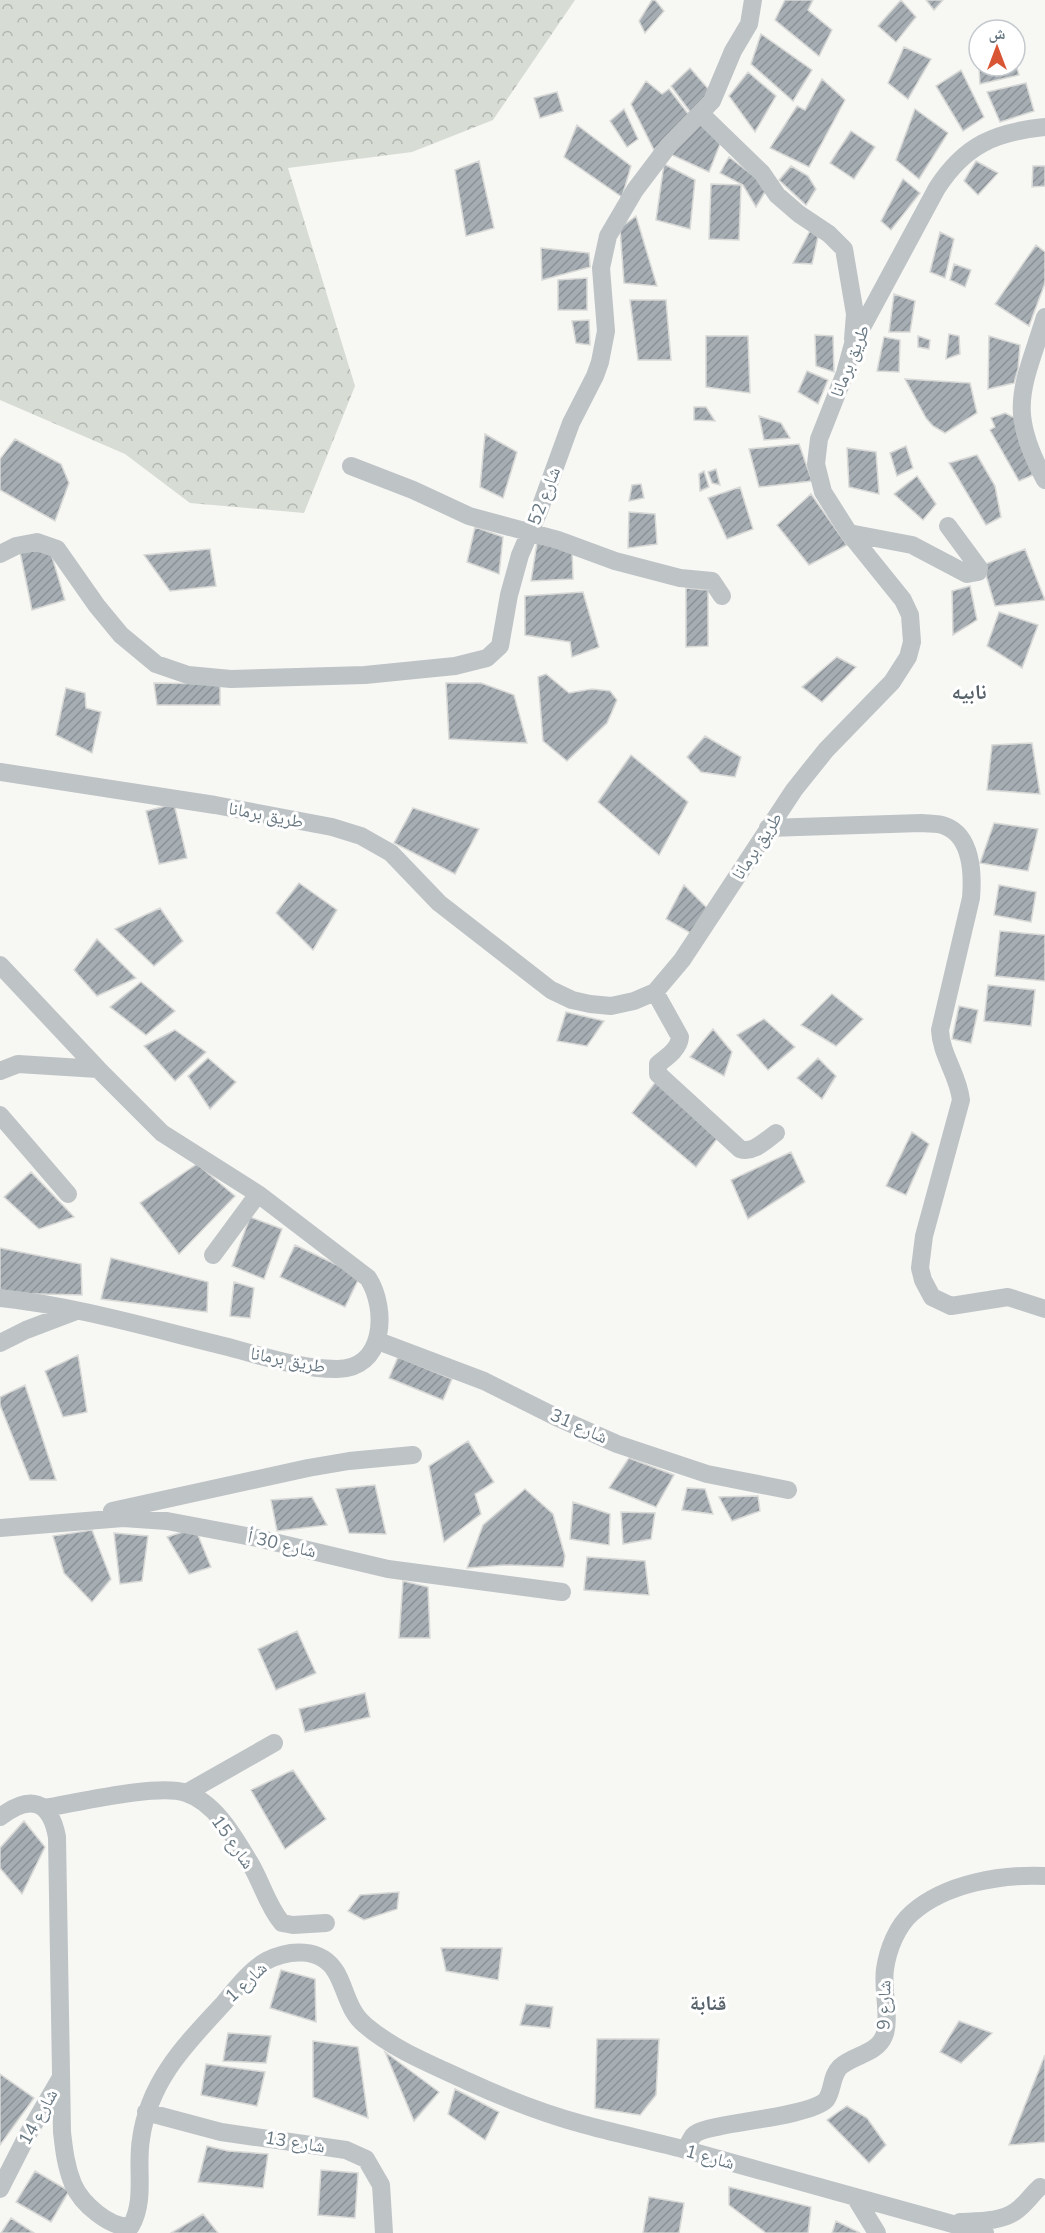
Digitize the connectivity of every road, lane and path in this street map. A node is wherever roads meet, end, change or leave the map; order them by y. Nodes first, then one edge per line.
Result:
1 (753, 0) edge
2 (701, 114) junction
3 (1045, 127) edge
4 (1045, 317) edge
5 (853, 344) junction
6 (351, 466) dead end
7 (1045, 480) edge
8 (948, 526) dead end
9 (530, 533) junction
10 (849, 533) junction
11 (0, 554) edge
12 (722, 596) dead end
13 (0, 772) edge
14 (768, 828) junction
15 (0, 965) edge
16 (655, 992) junction
17 (98, 1069) junction
18 (0, 1071) edge
19 (0, 1115) edge
20 (776, 1132) dead end
21 (68, 1194) dead end
22 (258, 1194) junction
23 (213, 1255) dead end
24 (0, 1298) edge
25 (1045, 1309) edge
26 (78, 1311) junction
27 (378, 1341) junction
28 (0, 1343) edge
29 (413, 1455) dead end
30 (788, 1490) dead end
31 (66, 1521) junction
32 (0, 1528) edge
33 (562, 1592) dead end
34 (274, 1743) dead end
35 (186, 1792) junction
36 (45, 1808) junction
37 (0, 1817) edge
38 (1045, 1876) edge
39 (326, 1923) dead end
40 (61, 2078) junction
41 (146, 2112) junction
42 (686, 2150) junction
43 (1040, 2187) dead end
44 (0, 2189) edge
45 (855, 2197) junction
46 (950, 2223) junction
47 (384, 2233) edge
48 (877, 2233) edge
49 (985, 2233) edge

1 - 2 street, شارع 52
2 - 5 street
2 - 9 street, شارع 52
3 - 5 street, طريق برمانا
4 - 7 street
5 - 10 street, طريق برمانا
6 - 9 street
8 - 10 street
9 - 11 street, شارع 52
9 - 12 street
10 - 14 street, طريق برمانا
13 - 16 street, طريق برمانا
14 - 16 street, طريق برمانا
14 - 25 street
15 - 17 street
16 - 20 street
17 - 18 street
17 - 22 street
19 - 21 street
22 - 23 street
22 - 27 street
24 - 26 street, طريق برمانا
26 - 27 street, طريق برمانا
26 - 28 street
27 - 30 street, شارع 31
29 - 31 street
31 - 32 street, شارع 30 أ
31 - 33 street, شارع 30 أ
34 - 35 street
35 - 36 street
35 - 39 street, شارع 15
36 - 37 street
36 - 40 street, شارع 1
38 - 42 street, شارع 9
40 - 41 street, شارع 1
40 - 44 street, شارع 14
41 - 42 street, شارع 1
41 - 47 street, شارع 13
42 - 45 street, شارع 1
43 - 46 street
45 - 46 street, شارع 1
45 - 48 street
46 - 49 street, شارع 1

